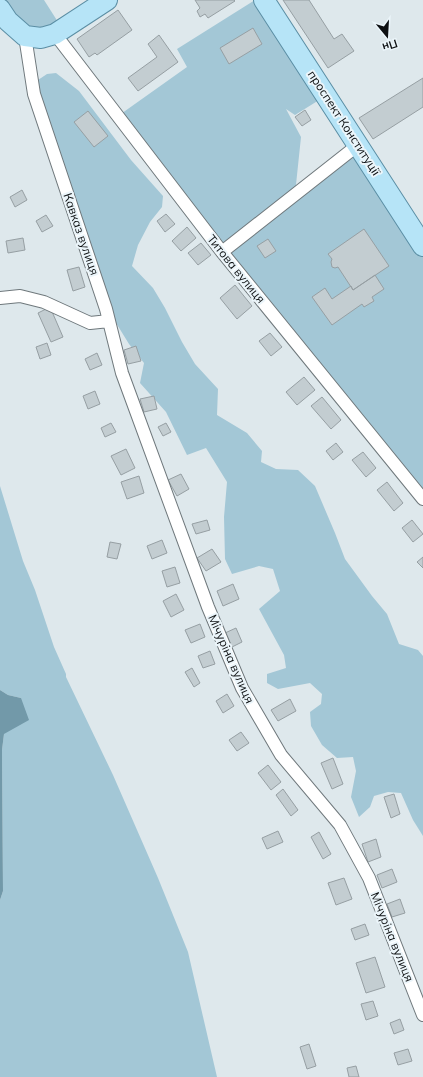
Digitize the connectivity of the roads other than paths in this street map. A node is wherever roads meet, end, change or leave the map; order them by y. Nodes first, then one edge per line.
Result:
1 (107, 0) edge
2 (264, 0) edge
3 (0, 9) edge
4 (55, 34) junction
5 (25, 36) junction
6 (358, 144) junction
7 (423, 246) edge
8 (222, 252) junction
9 (0, 298) edge
10 (109, 321) junction
11 (423, 499) edge
12 (423, 1015) edge

1 - 4 main road
2 - 6 main road, проспект Конституції
3 - 5 main road
4 - 5 main road
4 - 8 street, Титова вулиця
5 - 10 street, Кавказ вулиця
6 - 7 main road, проспект Конституції
6 - 8 street
8 - 11 street, Титова вулиця
9 - 10 street
10 - 12 street, Мічуріна вулиця

